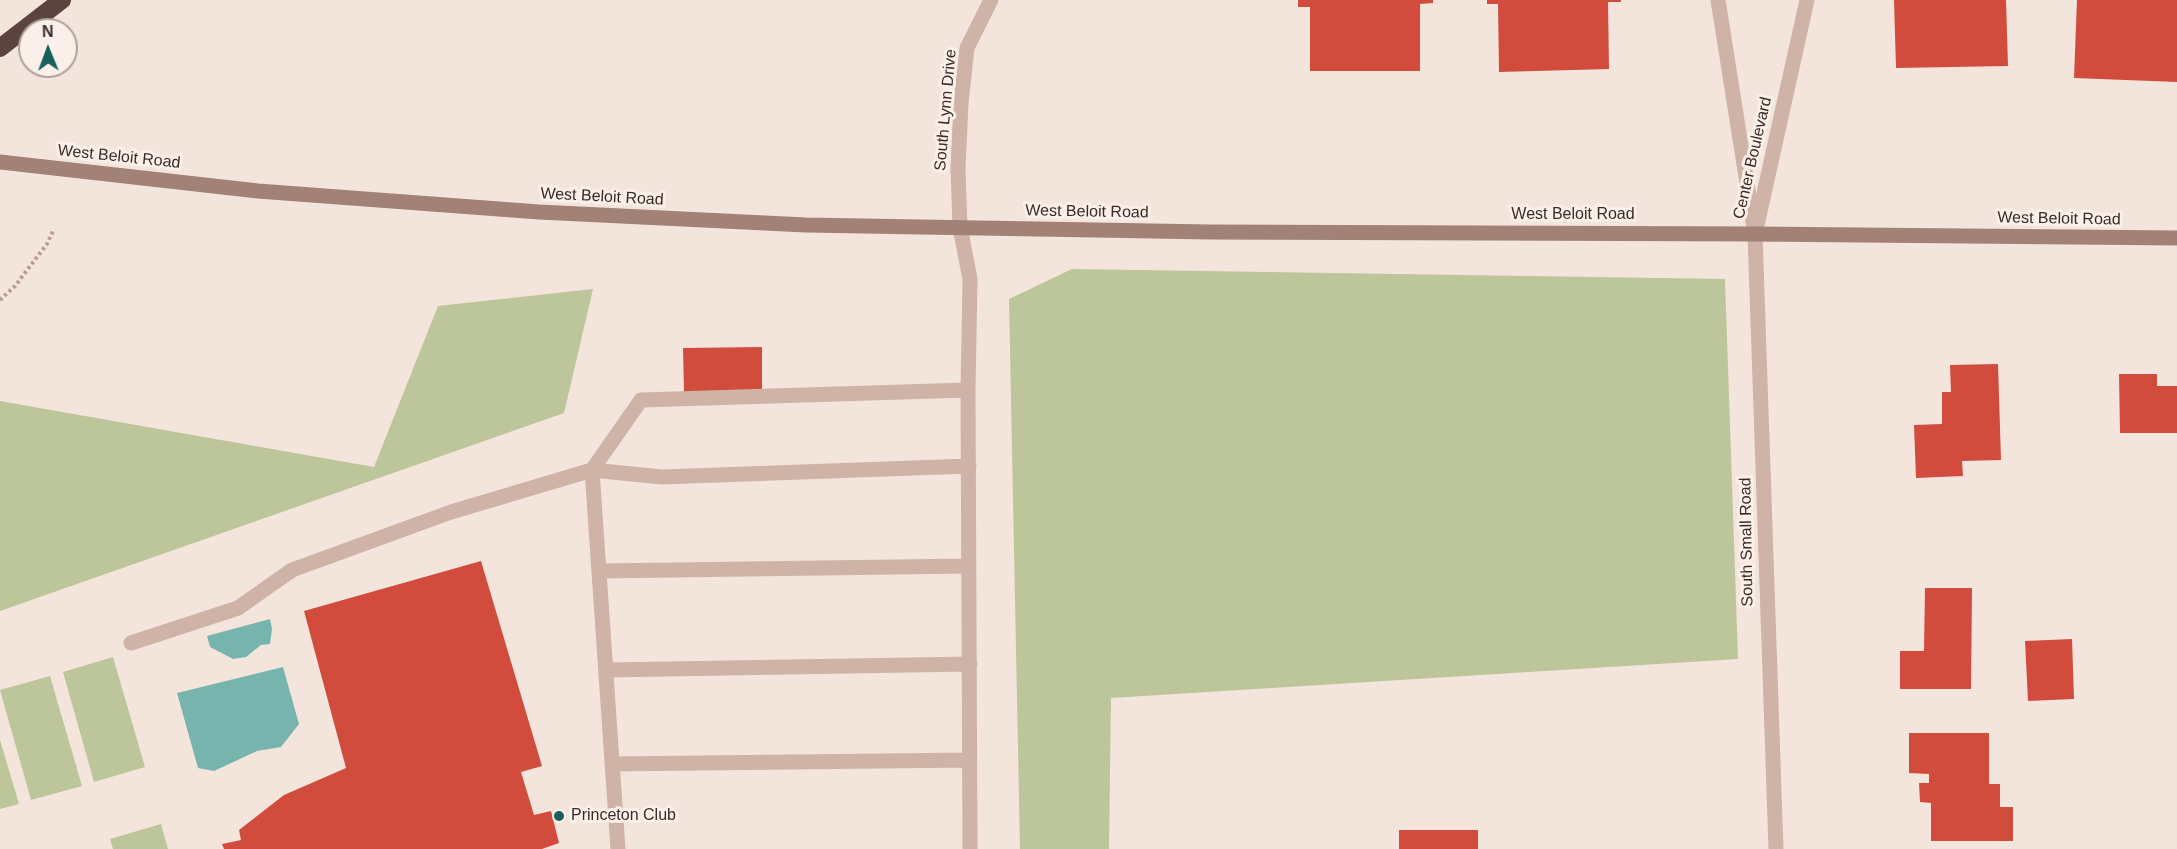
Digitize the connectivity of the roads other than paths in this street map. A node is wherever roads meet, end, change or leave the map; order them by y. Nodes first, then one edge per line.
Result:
1 (62, 0) edge
2 (991, 0) edge
3 (1718, 0) edge
4 (1807, 0) edge
5 (0, 48) edge
6 (0, 162) edge
7 (960, 227) junction
8 (1755, 234) junction
9 (2177, 238) edge
10 (968, 390) junction
11 (969, 466) junction
12 (592, 470) junction
13 (969, 566) junction
14 (599, 571) junction
15 (131, 643) dead end
16 (970, 664) junction
17 (606, 670) junction
18 (970, 760) junction
19 (612, 764) junction
20 (618, 849) edge
21 (970, 849) edge
22 (1776, 849) edge

1 - 5 highway
2 - 7 street, South Lynn Drive
3 - 8 street, Center Boulevard
4 - 8 street, Center Boulevard
6 - 7 main road, West Beloit Road
7 - 8 main road, West Beloit Road
7 - 10 street, South Lynn Drive
8 - 9 main road, West Beloit Road
8 - 22 street, South Small Road
10 - 11 street, South Lynn Drive
10 - 12 street
11 - 12 street
11 - 13 street, South Lynn Drive
12 - 14 street
12 - 15 street
13 - 14 street
13 - 16 street, South Lynn Drive
14 - 17 street
16 - 17 street
16 - 18 street, South Lynn Drive
17 - 19 street
18 - 19 street
18 - 21 street, South Lynn Drive
19 - 20 street

